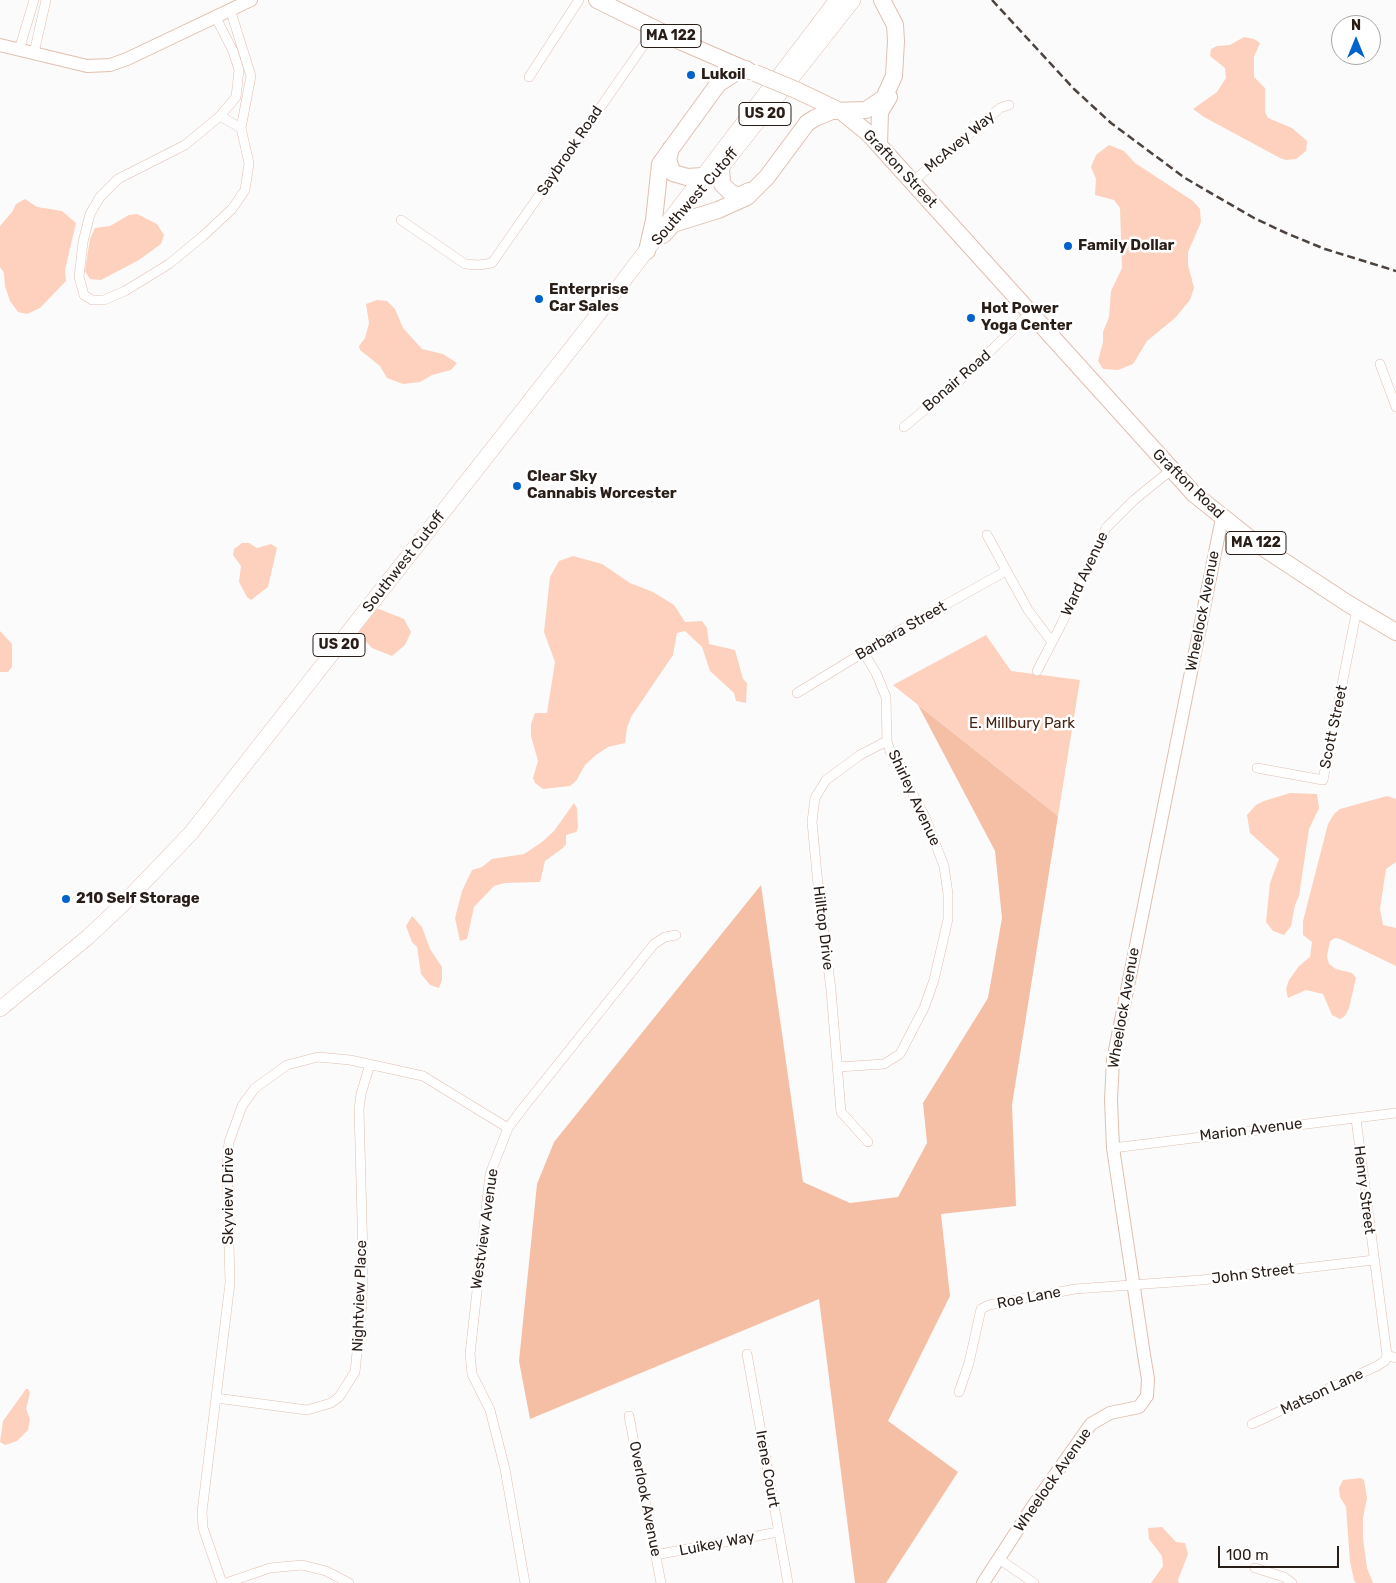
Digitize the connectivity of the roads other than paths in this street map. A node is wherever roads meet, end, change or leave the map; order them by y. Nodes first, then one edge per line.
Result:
1 (34, 0) edge
2 (46, 0) edge
3 (251, 0) edge
4 (579, 0) edge
5 (597, 0) edge
6 (836, 0) edge
7 (853, 0) edge
8 (882, 0) edge
9 (888, 0) edge
10 (618, 5) edge
11 (230, 9) junction
12 (215, 16) junction
13 (655, 29) junction
14 (0, 45) edge
15 (18, 50) junction
16 (34, 53) junction
17 (714, 56) junction
18 (750, 71) junction
19 (529, 77) dead end
20 (718, 84) junction
21 (803, 92) junction
22 (1009, 105) dead end
23 (842, 112) junction
24 (220, 116) junction
25 (241, 128) junction
26 (879, 145) junction
27 (671, 147) junction
28 (721, 168) junction
29 (702, 176) junction
30 (912, 182) junction
31 (402, 220) dead end
32 (668, 230) junction
33 (646, 251) junction
34 (1030, 313) junction
35 (1380, 364) dead end
36 (1396, 407) edge
37 (904, 427) dead end
38 (1135, 430) joint
39 (1171, 470) junction
40 (1222, 518) junction
41 (987, 535) dead end
42 (1006, 571) junction
43 (1357, 609) junction
44 (1396, 632) edge
45 (1052, 642) junction
46 (864, 653) junction
47 (1037, 671) dead end
48 (797, 692) dead end
49 (887, 741) junction
50 (1257, 768) dead end
51 (676, 935) dead end
52 (0, 1008) edge
53 (370, 1064) junction
54 (838, 1067) junction
55 (1393, 1114) edge
56 (1356, 1119) junction
57 (508, 1128) junction
58 (868, 1142) dead end
59 (1113, 1148) junction
60 (1374, 1260) junction
61 (1132, 1284) junction
62 (747, 1354) dead end
63 (1391, 1357) edge
64 (959, 1392) dead end
65 (216, 1398) junction
66 (629, 1416) dead end
67 (1252, 1424) dead end
68 (778, 1532) junction
69 (655, 1555) junction
70 (999, 1558) junction
71 (1255, 1568) dead end
72 (222, 1583) edge
73 (226, 1583) edge
74 (349, 1583) edge
75 (525, 1583) edge
76 (661, 1583) edge
77 (788, 1583) edge
78 (983, 1583) edge
79 (1034, 1583) edge
80 (1292, 1583) edge

1 - 15 street
2 - 16 street
3 - 11 street
4 - 19 street
5 - 10 highway, Grafton Street / MA 122
6 - 29 main road, Southwest Cutoff / US 20
7 - 28 main road, Southwest Cutoff / US 20
8 - 23 highway
9 - 26 highway
10 - 13 highway, Grafton Street / MA 122
11 - 12 street
11 - 25 street
12 - 16 street
12 - 24 street
13 - 17 highway, Grafton Street / MA 122
13 - 31 street, Saybrook Road
14 - 15 street
15 - 16 street
17 - 18 highway, Grafton Street / MA 122
17 - 20 highway
18 - 20 highway
18 - 21 highway, Grafton Street / MA 122, bridge
20 - 27 highway
21 - 23 highway, Grafton Street / MA 122
21 - 28 highway
22 - 30 street, McAvey Way
23 - 26 highway, Grafton Street / MA 122
23 - 32 highway
24 - 25 street
24 - 25 street
26 - 30 highway, Grafton Street / MA 122
27 - 29 highway
27 - 33 highway
28 - 32 main road, Southwest Cutoff / US 20
29 - 33 main road, Southwest Cutoff / US 20
30 - 34 highway, Grafton Street / MA 122
32 - 33 main road, Southwest Cutoff / US 20
33 - 52 main road, Southwest Cutoff / US 20
34 - 37 street, Bonair Road
34 - 38 highway, Grafton Street / MA 122
35 - 36 street
38 - 39 highway, Grafton Road / MA 122
39 - 40 highway, Grafton Road / MA 122
39 - 45 street, Ward Avenue
40 - 43 highway, Grafton Road / MA 122
40 - 59 street, Wheelock Avenue
41 - 42 street
42 - 45 street
42 - 46 street, Barbara Street
43 - 44 highway, Grafton Road / MA 122
43 - 50 street, Scott Street
45 - 47 street, Ward Avenue
46 - 48 street, Barbara Street
46 - 49 street, Shirley Avenue
49 - 54 street, Hilltop Drive
49 - 54 street, Shirley Avenue
51 - 57 street, Westview Avenue
53 - 57 street, Skyview Drive
53 - 65 street, Skyview Drive
53 - 65 street, Nightview Place
54 - 58 street, Hilltop Drive
55 - 56 street, Marion Avenue
56 - 59 street, Marion Avenue
56 - 60 street, Henry Street
57 - 75 street, Westview Avenue
59 - 61 street, Wheelock Avenue
60 - 61 street, John Street
60 - 63 street, Henry Street
61 - 64 street, Roe Lane
61 - 70 street, Wheelock Avenue
62 - 68 street, Irene Court
63 - 67 street, Matson Lane
65 - 72 street, Skyview Drive
66 - 69 street, Overlook Avenue
68 - 69 street, Luikey Way
68 - 77 street, Irene Court
69 - 76 street, Overlook Avenue
70 - 78 street, Wheelock Avenue
70 - 79 street
71 - 80 street
73 - 74 street

